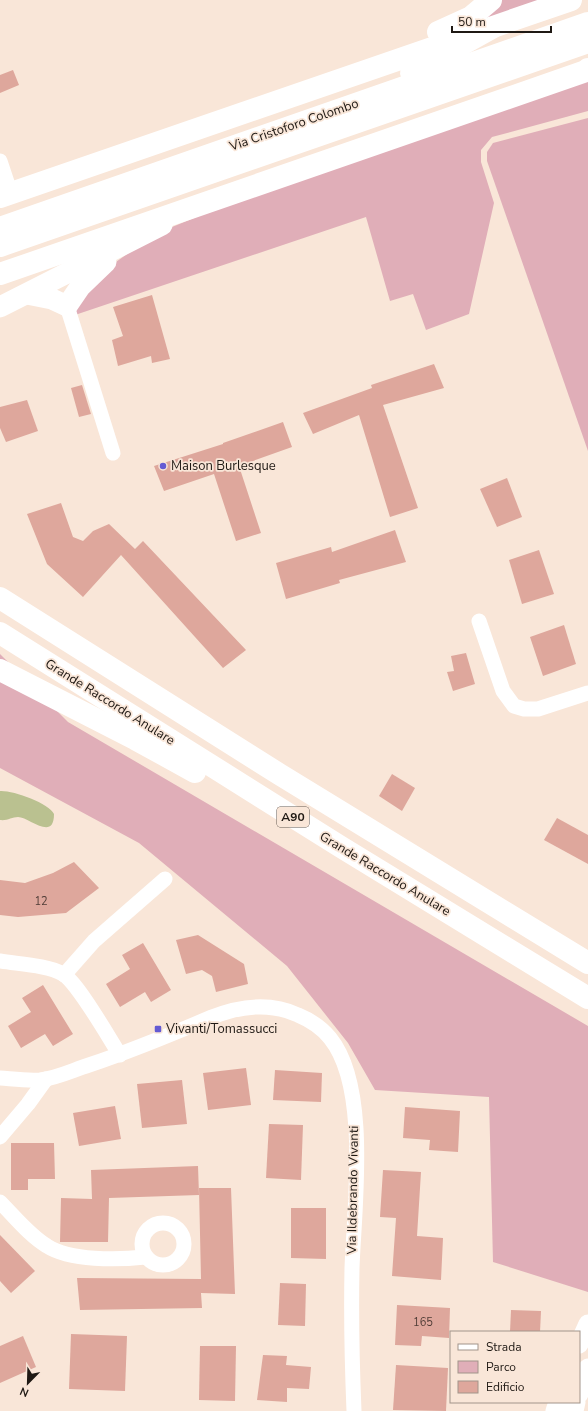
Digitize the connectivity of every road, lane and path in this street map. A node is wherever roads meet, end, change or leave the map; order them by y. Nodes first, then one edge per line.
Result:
1 (491, 0) edge
2 (571, 0) edge
3 (588, 23) edge
4 (492, 28) junction
5 (588, 42) edge
6 (587, 70) edge
7 (305, 122) junction
8 (161, 142) junction
9 (0, 162) edge
10 (5, 195) edge
11 (203, 204) junction
12 (0, 228) edge
13 (128, 243) junction
14 (0, 246) edge
15 (0, 274) edge
16 (27, 294) junction
17 (67, 306) junction
18 (0, 307) edge
19 (113, 453) dead end
20 (0, 582) edge
21 (0, 598) edge
22 (479, 621) dead end
23 (0, 633) edge
24 (70, 642) junction
25 (0, 670) edge
26 (588, 693) edge
27 (341, 847) junction
28 (165, 878) dead end
29 (0, 961) edge
30 (588, 963) edge
31 (64, 975) junction
32 (588, 998) edge
33 (120, 1055) junction
34 (0, 1078) edge
35 (46, 1079) junction
36 (0, 1137) edge
37 (0, 1202) edge
38 (145, 1257) dead end
39 (588, 1324) edge
40 (580, 1342) edge
41 (588, 1368) edge
42 (580, 1391) edge
43 (354, 1411) edge

1 - 8 main road
2 - 4 main road
3 - 7 main road, Via Cristoforo Colombo
4 - 7 main road
4 - 8 main road
5 - 14 main road, Via Cristoforo Colombo
6 - 11 main road
7 - 12 main road, Via Cristoforo Colombo
8 - 10 main road
9 - 10 street
11 - 13 main road
11 - 15 main road
13 - 16 main road
13 - 17 main road
16 - 17 main road
16 - 18 main road
17 - 19 street
20 - 24 main road
21 - 24 main road, A90
22 - 26 street
23 - 27 main road, Grande Raccordo Anulare / A90
24 - 30 main road, A90
25 - 27 main road
27 - 32 main road, Grande Raccordo Anulare / A90
28 - 31 street
29 - 31 street
31 - 33 street
33 - 35 street, Via Ildebrando Vivanti
33 - 43 street, Via Ildebrando Vivanti
34 - 35 street, Via Ildebrando Vivanti
35 - 36 street
37 - 38 street
39 - 40 street
41 - 42 street

